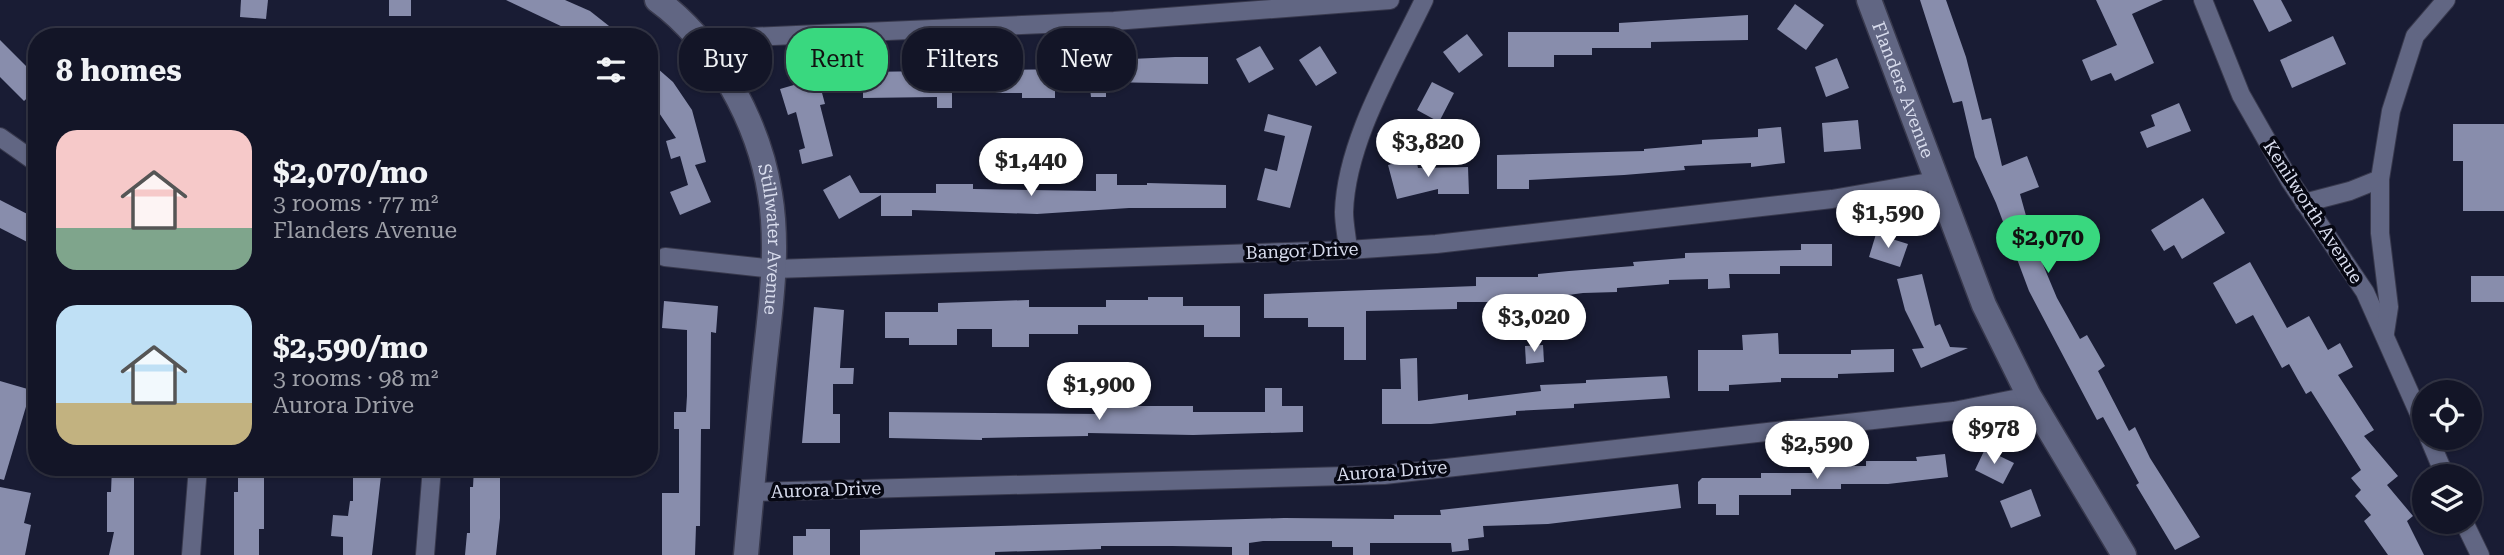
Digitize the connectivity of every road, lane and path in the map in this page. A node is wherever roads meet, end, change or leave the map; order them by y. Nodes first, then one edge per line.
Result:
1 (657, 0) edge
2 (1390, 0) edge
3 (1424, 0) edge
4 (1869, 0) edge
5 (2203, 0) edge
6 (2446, 0) edge
7 (686, 28) edge
8 (772, 36) edge
9 (731, 91) edge
10 (0, 137) edge
11 (28, 157) edge
12 (2380, 179) junction
13 (1935, 181) junction
14 (2304, 203) junction
15 (1348, 250) junction
16 (665, 257) dead end
17 (774, 269) junction
18 (2385, 333) junction
19 (2029, 396) junction
20 (2412, 397) edge
21 (197, 476) edge
22 (431, 476) edge
23 (752, 492) junction
24 (2470, 534) edge
25 (191, 555) edge
26 (425, 555) edge
27 (746, 555) edge
28 (2124, 555) edge
29 (2480, 555) edge

1 - 7 street, Stillwater Avenue
2 - 8 street
3 - 15 street
4 - 13 street, Flanders Avenue
5 - 14 street, Kenilworth Avenue
6 - 12 street
9 - 17 street, Stillwater Avenue
10 - 11 street
12 - 14 street
12 - 18 street
13 - 15 street, Bangor Drive
13 - 19 street, Flanders Avenue
14 - 18 street, Kenilworth Avenue
15 - 17 street, Bangor Drive
16 - 17 street, Bangor Drive
17 - 23 street, Stillwater Avenue
18 - 20 street, Kenilworth Avenue
19 - 23 street, Aurora Drive
19 - 28 street, Flanders Avenue
21 - 25 street
22 - 26 street
23 - 27 street, Stillwater Avenue
24 - 29 street

